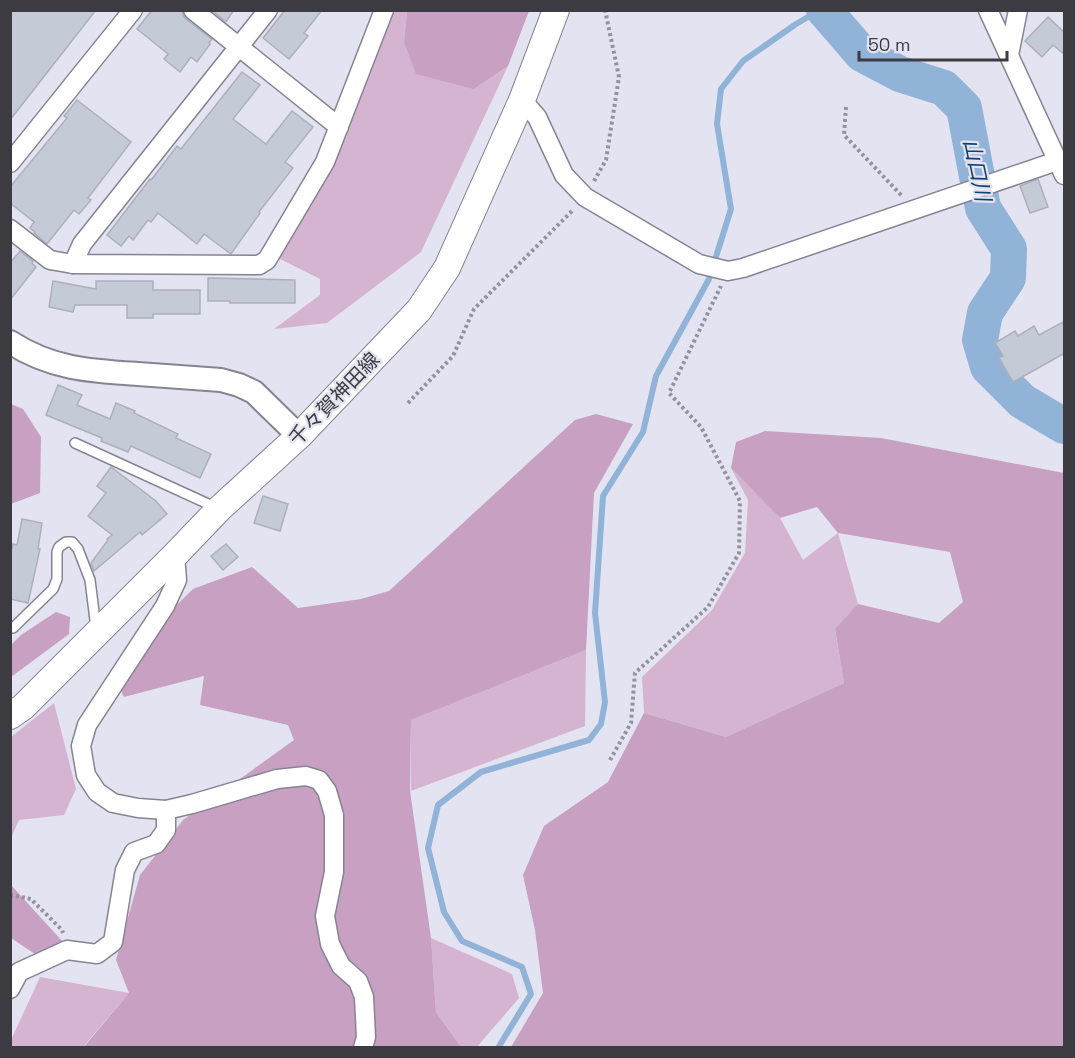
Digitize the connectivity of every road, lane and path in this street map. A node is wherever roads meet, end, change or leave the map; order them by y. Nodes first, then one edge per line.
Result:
1 (133, 10) edge
2 (193, 10) edge
3 (268, 10) edge
4 (384, 10) edge
5 (556, 10) edge
6 (605, 10) edge
7 (988, 10) edge
8 (1018, 10) edge
9 (239, 47) junction
10 (1009, 55) junction
11 (522, 100) junction
12 (846, 107) dead end
13 (339, 127) junction
14 (10, 163) edge
15 (1061, 168) edge
16 (585, 197) junction
17 (915, 209) junction
18 (10, 229) edge
19 (73, 264) junction
20 (728, 271) junction
21 (10, 342) edge
22 (408, 403) dead end
23 (299, 436) junction
24 (75, 443) dead end
25 (219, 509) junction
26 (175, 555) junction
27 (13, 628) dead end
28 (97, 633) junction
29 (10, 716) edge
30 (610, 760) dead end
31 (166, 810) junction
32 (10, 895) edge
33 (67, 950) junction
34 (10, 989) edge
35 (363, 1047) edge

1 - 14 street
2 - 9 street
3 - 9 street
4 - 13 street
5 - 11 main road, 千々賀神田線
6 - 16 path
7 - 10 street
8 - 10 street
9 - 13 street
9 - 19 street
10 - 15 street
11 - 16 street
11 - 23 main road, 千々賀神田線
12 - 17 path
13 - 19 street
15 - 17 street
16 - 20 street
16 - 22 path
17 - 20 street
18 - 19 street
20 - 30 path
21 - 23 street
23 - 25 main road, 千々賀神田線
24 - 25 lane
25 - 26 main road, 千々賀神田線
26 - 28 main road, 千々賀神田線
26 - 31 street
27 - 28 lane
28 - 29 main road, 千々賀神田線
31 - 33 street
31 - 35 street
32 - 33 path
33 - 34 street

